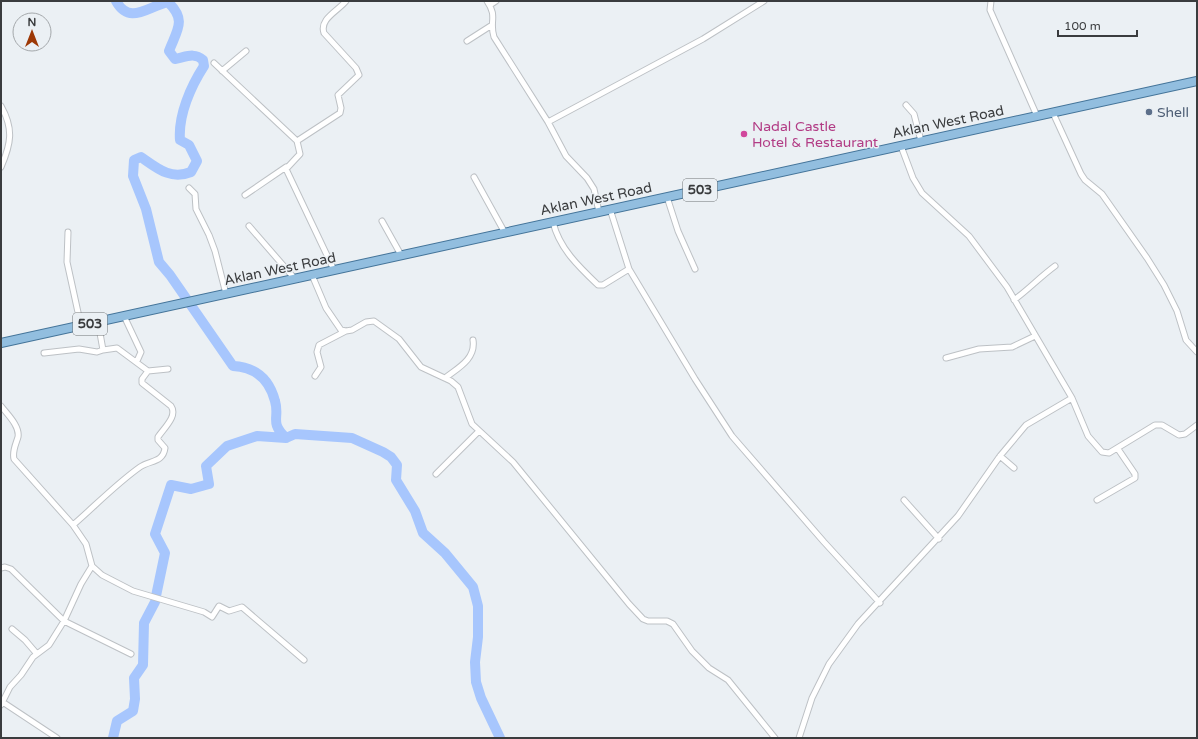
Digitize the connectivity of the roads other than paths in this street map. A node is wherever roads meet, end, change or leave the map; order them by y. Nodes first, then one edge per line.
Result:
1 (346, 1) edge
2 (496, 1) edge
3 (764, 1) edge
4 (991, 1) edge
5 (489, 3) edge
6 (492, 25) junction
7 (467, 41) dead end
8 (246, 51) dead end
9 (214, 63) dead end
10 (222, 71) junction
11 (1197, 81) edge
12 (906, 105) dead end
13 (1, 106) edge
14 (1053, 113) junction
15 (1037, 116) junction
16 (548, 122) junction
17 (297, 141) junction
18 (922, 141) junction
19 (900, 146) junction
20 (1, 167) edge
21 (286, 167) junction
22 (474, 177) dead end
23 (189, 188) dead end
24 (245, 195) dead end
25 (667, 197) junction
26 (610, 209) junction
27 (599, 212) junction
28 (382, 221) dead end
29 (553, 222) junction
30 (249, 226) dead end
31 (68, 232) dead end
32 (505, 233) junction
33 (401, 255) junction
34 (1055, 266) dead end
35 (629, 269) junction
36 (695, 269) dead end
37 (334, 270) junction
38 (312, 276) junction
39 (295, 279) junction
40 (226, 294) junction
41 (1014, 300) junction
42 (124, 316) junction
43 (98, 322) junction
44 (81, 326) junction
45 (346, 331) junction
46 (1035, 336) junction
47 (473, 340) dead end
48 (1, 343) edge
49 (103, 350) junction
50 (1197, 352) edge
51 (44, 353) dead end
52 (946, 358) dead end
53 (137, 362) junction
54 (168, 369) dead end
55 (148, 371) junction
56 (315, 376) dead end
57 (445, 378) junction
58 (1072, 398) junction
59 (1, 406) edge
60 (1197, 425) edge
61 (478, 431) junction
62 (1118, 449) junction
63 (1000, 456) junction
64 (1014, 468) dead end
65 (436, 474) dead end
66 (904, 500) dead end
67 (1097, 500) dead end
68 (73, 525) junction
69 (939, 539) junction
70 (92, 566) junction
71 (1, 568) edge
72 (880, 603) junction
73 (64, 621) junction
74 (12, 629) dead end
75 (37, 654) junction
76 (131, 654) dead end
77 (304, 660) dead end
78 (2, 702) edge
79 (57, 738) edge
80 (775, 738) edge
81 (798, 738) edge

1 - 17 street
2 - 5 street
3 - 16 street
4 - 15 street
5 - 6 street
6 - 7 street
6 - 16 street
8 - 10 street
9 - 10 street
10 - 17 street
11 - 14 main road, Aklan West Road / 503
12 - 18 street
13 - 20 street
14 - 15 main road, Aklan West Road / 503
14 - 50 street
15 - 18 main road, Aklan West Road / 503
16 - 27 street
17 - 21 street
18 - 19 main road, Aklan West Road / 503
19 - 25 main road, Aklan West Road / 503
19 - 41 street
21 - 24 street
21 - 37 street
22 - 32 street
23 - 40 street
25 - 26 main road, Aklan West Road / 503
25 - 36 street
26 - 27 main road, Aklan West Road / 503
26 - 35 street
27 - 29 main road, Aklan West Road / 503
28 - 33 street
29 - 32 main road, Aklan West Road / 503
29 - 35 street
30 - 39 street
31 - 44 street
32 - 33 main road, Aklan West Road / 503
33 - 37 main road, Aklan West Road / 503
34 - 41 street
35 - 72 street
37 - 38 main road, Aklan West Road / 503
38 - 39 main road, Aklan West Road / 503
38 - 45 street
39 - 40 main road, Aklan West Road / 503
40 - 42 main road, Aklan West Road / 503
41 - 46 street
42 - 43 main road, Aklan West Road / 503
42 - 53 street
43 - 44 main road, Aklan West Road / 503
43 - 49 street
44 - 48 main road, Aklan West Road / 503
45 - 56 street
45 - 57 street
46 - 52 street
46 - 58 street
47 - 57 street
49 - 51 street
49 - 53 street
53 - 55 street
54 - 55 street
55 - 68 street
57 - 61 street
58 - 62 street
58 - 63 street
59 - 68 street
60 - 62 street
61 - 65 street
61 - 80 street
62 - 67 street
63 - 64 street
63 - 69 street
66 - 69 street
68 - 70 street
69 - 72 street
70 - 73 street
70 - 77 street
71 - 73 street
72 - 81 street
73 - 75 street
73 - 76 street
74 - 75 street
75 - 78 street
78 - 79 street

